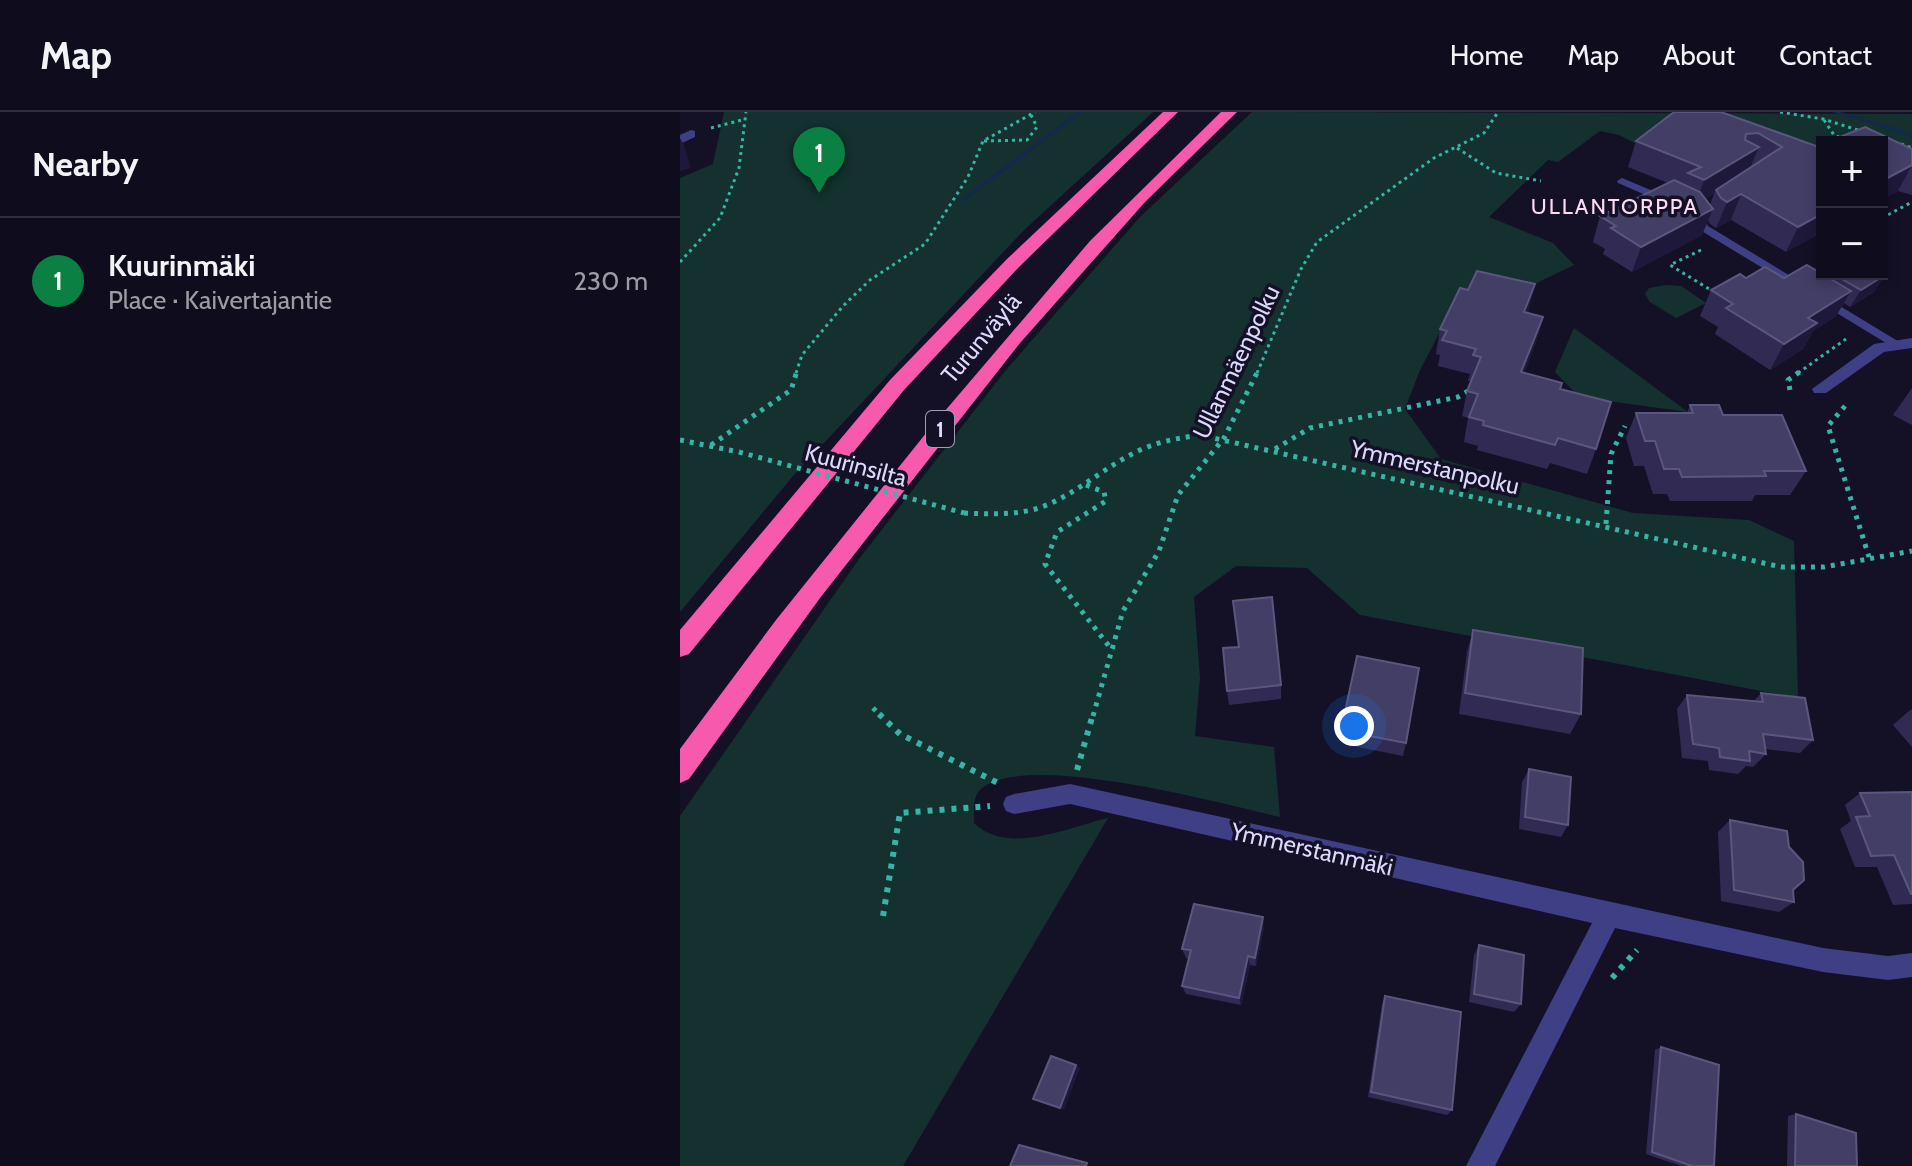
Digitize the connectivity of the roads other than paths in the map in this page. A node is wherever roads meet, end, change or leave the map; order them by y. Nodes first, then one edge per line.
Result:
1 (1171, 112) edge
2 (1230, 112) edge
3 (1622, 181) dead end
4 (1708, 206) edge
5 (1696, 213) junction
6 (1895, 343) junction
7 (1912, 343) edge
8 (1820, 389) dead end
9 (680, 647) edge
10 (680, 771) edge
11 (1014, 804) road end
12 (1609, 915) junction
13 (1912, 965) edge
14 (1480, 1166) edge

1 - 9 highway, Turunväylä
2 - 10 highway, Turunväylä / 1
3 - 5 lane
4 - 5 lane
5 - 6 lane
6 - 7 street
6 - 8 street
11 - 12 street, Ymmerstanmäki
12 - 13 street, Ymmerstanmäki
12 - 14 street

